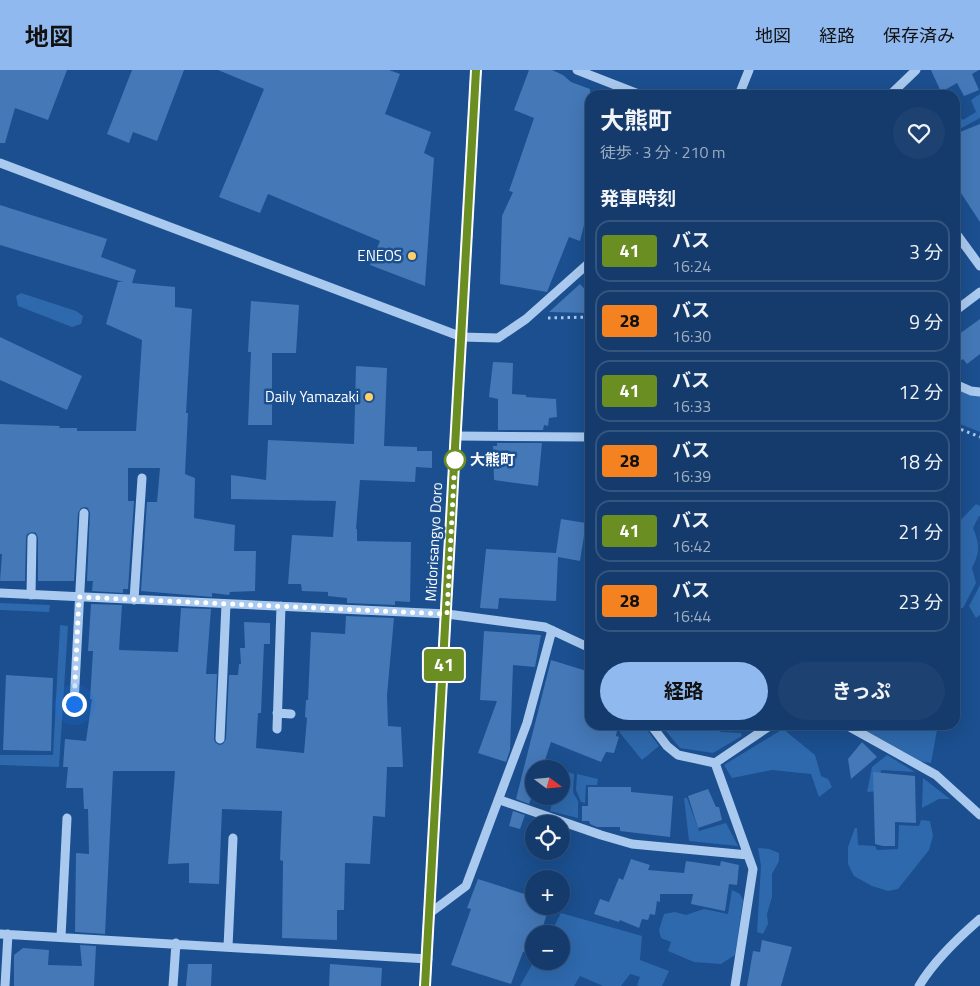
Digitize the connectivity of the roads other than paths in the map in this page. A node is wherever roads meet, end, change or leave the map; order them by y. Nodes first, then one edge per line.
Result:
1 (476, 70) edge
2 (577, 70) edge
3 (749, 70) edge
4 (916, 70) edge
5 (627, 90) edge
6 (741, 90) edge
7 (895, 90) edge
8 (0, 163) edge
9 (960, 239) edge
10 (585, 266) edge
11 (980, 266) edge
12 (980, 292) edge
13 (960, 307) edge
14 (462, 337) junction
15 (960, 386) edge
16 (980, 392) edge
17 (456, 436) junction
18 (585, 437) edge
19 (142, 478) dead end
20 (84, 513) dead end
21 (32, 538) dead end
22 (0, 594) edge
23 (30, 595) junction
24 (79, 597) junction
25 (134, 600) junction
26 (226, 604) junction
27 (281, 606) junction
28 (447, 614) junction
29 (552, 630) junction
30 (585, 646) edge
31 (74, 704) dead end
32 (277, 712) junction
33 (291, 714) dead end
34 (277, 729) dead end
35 (655, 730) edge
36 (764, 730) edge
37 (855, 730) edge
38 (220, 739) dead end
39 (715, 763) junction
40 (500, 800) junction
41 (980, 815) edge
42 (67, 818) dead end
43 (233, 838) dead end
44 (748, 854) junction
45 (430, 913) junction
46 (980, 919) edge
47 (4, 934) edge
48 (61, 936) junction
49 (176, 943) junction
50 (228, 947) junction
51 (428, 959) junction
52 (4, 986) edge
53 (173, 986) edge
54 (425, 986) edge
55 (735, 986) edge
56 (919, 986) edge

1 - 14 main road, Midorisangyo Doro
2 - 5 street
3 - 6 street
4 - 7 street
8 - 14 street
9 - 11 street
10 - 14 street
12 - 13 street
14 - 17 main road, Midorisangyo Doro
15 - 16 street
17 - 18 street
17 - 28 main road, Midorisangyo Doro
19 - 25 street
20 - 24 street
21 - 23 street
22 - 23 street
23 - 24 street
24 - 25 street
24 - 31 street
25 - 26 street
26 - 27 street
26 - 38 street
27 - 28 street
27 - 32 street
28 - 29 street
28 - 45 main road, Midorisangyo Doro
29 - 30 street
29 - 40 street
32 - 33 street
32 - 34 street
35 - 39 street
36 - 39 street
37 - 41 street
39 - 44 street
40 - 44 street
40 - 45 street
42 - 48 street
43 - 50 street
44 - 55 street
45 - 51 main road, Midorisangyo Doro
46 - 56 street
47 - 48 street
47 - 52 street
48 - 49 street
49 - 50 street
49 - 53 street
50 - 51 street
51 - 54 main road, Midorisangyo Doro

